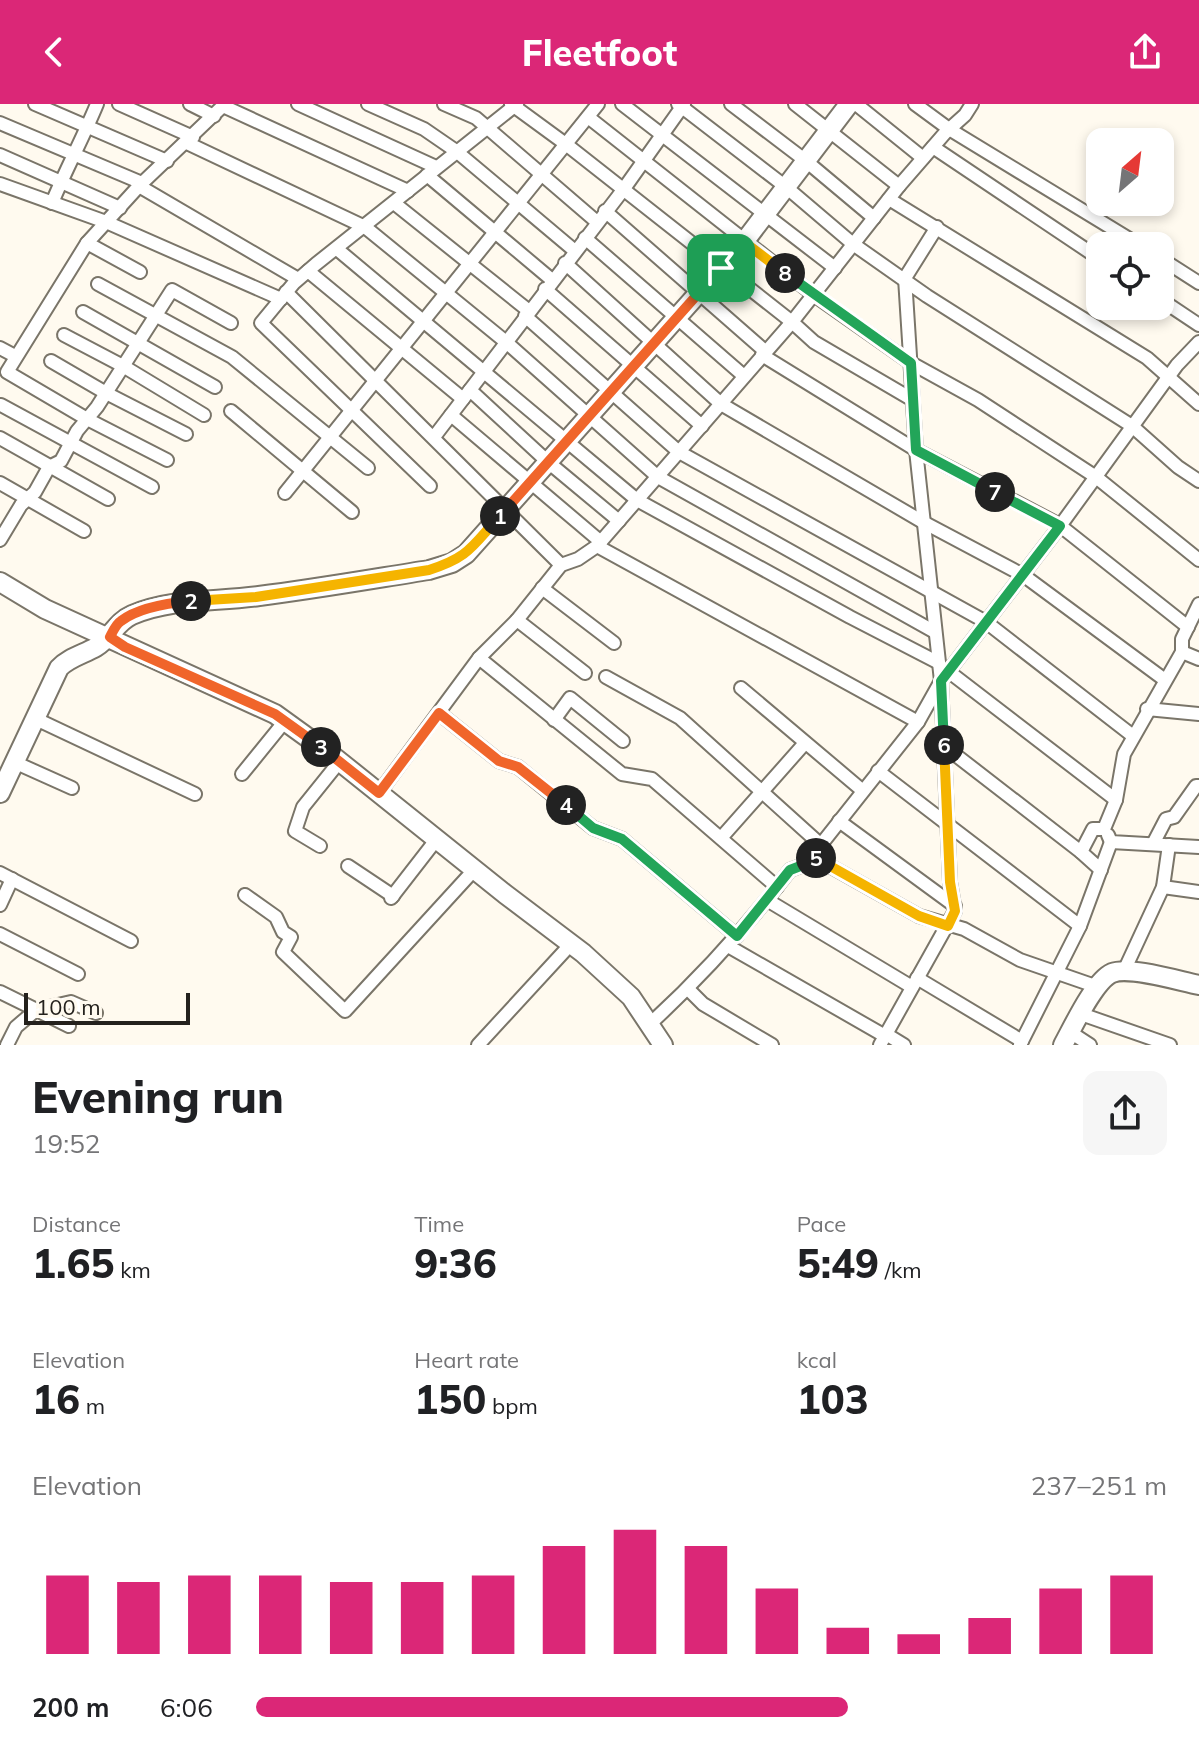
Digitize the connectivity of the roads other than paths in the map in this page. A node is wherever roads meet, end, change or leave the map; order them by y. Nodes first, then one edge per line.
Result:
1 (35, 104) edge
2 (97, 104) edge
3 (119, 104) edge
4 (190, 104) edge
5 (298, 104) edge
6 (368, 104) edge
7 (444, 104) edge
8 (598, 104) edge
9 (622, 104) edge
10 (731, 104) edge
11 (795, 104) edge
12 (849, 104) edge
13 (856, 104) edge
14 (915, 104) edge
15 (972, 104) edge
16 (515, 105) edge
17 (681, 105) edge
18 (221, 109) edge
19 (588, 117) junction
20 (0, 123) edge
21 (88, 127) junction
22 (488, 128) junction
23 (949, 129) junction
24 (829, 131) junction
25 (663, 133) junction
26 (190, 140) junction
27 (567, 145) junction
28 (933, 147) junction
29 (456, 151) junction
30 (74, 154) junction
31 (0, 155) edge
32 (923, 158) junction
33 (644, 160) junction
34 (167, 161) junction
35 (806, 161) junction
36 (432, 171) junction
37 (542, 175) junction
38 (61, 182) junction
39 (0, 184) edge
40 (141, 185) junction
41 (899, 186) junction
42 (786, 187) junction
43 (623, 190) junction
44 (408, 191) junction
45 (889, 199) junction
46 (52, 203) junction
47 (394, 203) junction
48 (519, 204) junction
49 (120, 208) junction
50 (765, 215) junction
51 (601, 216) junction
52 (874, 218) junction
53 (106, 222) junction
54 (365, 227) junction
55 (937, 227) junction
56 (1118, 232) edge
57 (495, 233) junction
58 (585, 238) junction
59 (744, 242) junction
60 (87, 243) junction
61 (853, 244) junction
62 (337, 249) junction
63 (1086, 250) edge
64 (575, 251) junction
65 (565, 263) junction
66 (470, 264) junction
67 (1174, 267) edge
68 (721, 268) junction
69 (835, 268) junction
70 (140, 272) dead end
71 (303, 275) junction
72 (905, 278) junction
73 (1199, 283) edge
74 (98, 284) dead end
75 (549, 285) junction
76 (699, 292) junction
77 (447, 293) junction
78 (814, 295) junction
79 (284, 296) junction
80 (1174, 308) edge
81 (83, 312) dead end
82 (527, 313) junction
83 (155, 316) junction
84 (677, 317) junction
85 (425, 320) junction
86 (792, 322) junction
87 (231, 323) dead end
88 (1199, 325) edge
89 (64, 335) dead end
90 (506, 342) junction
91 (1199, 342) edge
92 (138, 343) junction
93 (653, 344) junction
94 (0, 348) edge
95 (401, 349) junction
96 (764, 354) junction
97 (15, 356) junction
98 (51, 361) dead end
99 (911, 363) junction
100 (123, 366) junction
101 (633, 367) junction
102 (484, 371) junction
103 (744, 376) junction
104 (1167, 378) junction
105 (376, 380) junction
106 (215, 387) dead end
107 (610, 392) junction
108 (106, 393) junction
109 (466, 394) junction
110 (913, 400) junction
111 (721, 404) junction
112 (1199, 404) edge
113 (1, 405) edge
114 (351, 410) junction
115 (231, 411) dead end
116 (204, 415) dead end
117 (451, 415) junction
118 (590, 415) junction
119 (87, 419) junction
120 (702, 426) junction
121 (1132, 426) junction
122 (186, 434) dead end
123 (328, 437) junction
124 (434, 437) junction
125 (0, 438) edge
126 (567, 441) junction
127 (71, 443) junction
128 (916, 450) junction
129 (679, 452) junction
130 (167, 460) dead end
131 (548, 462) junction
132 (49, 467) junction
133 (368, 468) dead end
134 (301, 472) junction
135 (658, 477) junction
136 (1096, 477) junction
137 (1199, 481) edge
138 (530, 482) junction
139 (0, 483) edge
140 (430, 486) dead end
141 (152, 487) dead end
142 (285, 493) dead end
143 (28, 499) junction
144 (108, 499) dead end
145 (637, 500) junction
146 (506, 509) junction
147 (352, 512) dead end
148 (619, 521) junction
149 (923, 522) junction
150 (1060, 526) junction
151 (84, 531) dead end
152 (0, 540) edge
153 (599, 544) junction
154 (1199, 560) edge
155 (561, 565) junction
156 (1023, 575) junction
157 (0, 582) edge
158 (542, 588) junction
159 (931, 593) junction
160 (1199, 604) edge
161 (517, 620) junction
162 (986, 622) junction
163 (1188, 627) junction
164 (935, 632) junction
165 (110, 637) junction
166 (614, 643) dead end
167 (1182, 652) junction
168 (479, 658) junction
169 (1199, 659) edge
170 (943, 672) junction
171 (585, 673) dead end
172 (606, 677) dead end
173 (1165, 680) junction
174 (741, 688) dead end
175 (1147, 709) junction
176 (439, 713) junction
177 (1199, 714) edge
178 (36, 719) junction
179 (554, 720) junction
180 (285, 721) junction
181 (918, 722) junction
182 (1133, 736) junction
183 (623, 741) dead end
184 (805, 743) junction
185 (944, 746) junction
186 (340, 761) junction
187 (14, 762) junction
188 (878, 771) junction
189 (242, 774) dead end
190 (1199, 786) edge
191 (72, 788) dead end
192 (863, 791) junction
193 (0, 793) edge
194 (379, 793) junction
195 (761, 793) junction
196 (195, 794) dead end
197 (1116, 800) junction
198 (839, 821) junction
199 (947, 823) junction
200 (1104, 829) junction
201 (721, 838) junction
202 (436, 840) junction
203 (1111, 842) junction
204 (1153, 844) junction
205 (821, 845) junction
206 (1169, 845) junction
207 (320, 846) dead end
208 (1199, 847) edge
209 (1081, 852) junction
210 (812, 856) junction
211 (348, 866) dead end
212 (474, 870) junction
213 (1101, 870) junction
214 (6, 876) edge
215 (777, 887) junction
216 (1163, 887) junction
217 (1199, 892) edge
218 (245, 895) dead end
219 (767, 900) junction
220 (0, 905) edge
221 (955, 906) junction
222 (948, 926) junction
223 (1080, 926) junction
224 (0, 934) edge
225 (131, 941) dead end
226 (732, 941) junction
227 (571, 944) junction
228 (1124, 971) junction
229 (1057, 972) junction
230 (78, 974) dead end
231 (915, 983) junction
232 (1199, 985) edge
233 (1098, 987) junction
234 (688, 989) junction
235 (0, 992) edge
236 (36, 1010) junction
237 (96, 1013) dead end
238 (1081, 1014) junction
239 (651, 1023) junction
240 (69, 1026) dead end
241 (883, 1038) edge
242 (1067, 1038) edge
243 (1021, 1043) edge
244 (7, 1045) edge
245 (478, 1045) edge
246 (663, 1045) edge
247 (772, 1045) edge
248 (904, 1045) edge
249 (1090, 1045) edge
250 (1170, 1045) edge

1 - 21 street
2 - 21 street
3 - 26 street
4 - 18 street
5 - 36 street
6 - 29 street
7 - 22 street
8 - 19 street
9 - 25 street
10 - 35 street
11 - 24 street
12 - 24 street
13 - 32 street
14 - 23 street
15 - 23 street
16 - 22 street
16 - 27 street
17 - 25 street
17 - 42 street
18 - 26 street
18 - 44 street
19 - 27 street
19 - 33 street
20 - 30 street
21 - 30 street
21 - 34 street
22 - 29 street
22 - 37 street
23 - 28 street
23 - 56 street
24 - 35 street
24 - 41 street
25 - 33 street
25 - 50 street
26 - 34 street
26 - 54 street
27 - 37 street
27 - 43 street
28 - 32 street
28 - 63 street
29 - 36 street
29 - 48 street
30 - 38 street
30 - 40 street
31 - 38 street
32 - 41 street
33 - 43 street
33 - 59 street
34 - 40 street
35 - 42 street
35 - 52 street
36 - 44 street
36 - 57 street
37 - 48 street
37 - 51 street
38 - 46 street
38 - 49 street
39 - 46 street
40 - 49 street
40 - 71 street
41 - 45 street
42 - 50 street
42 - 61 street
43 - 51 street
43 - 68 street
44 - 47 street
45 - 52 street
45 - 55 street
46 - 53 street
47 - 54 street
47 - 66 street
48 - 57 street
48 - 64 street
49 - 53 street
50 - 59 street
50 - 69 street
51 - 58 street
51 - 76 street
52 - 61 street
53 - 60 street
53 - 79 street
54 - 62 street
54 - 77 street
55 - 72 street
55 - 104 street
57 - 66 street
57 - 75 street
58 - 64 street
58 - 84 street
59 - 68 street
59 - 78 street
60 - 70 street
60 - 97 street
61 - 69 street
61 - 72 street
62 - 71 street
62 - 85 street
64 - 65 street
65 - 75 street
65 - 93 street
66 - 77 street
66 - 82 street
67 - 73 street
68 - 76 street
68 - 86 street
69 - 78 street
71 - 79 street
71 - 95 street
72 - 99 street
72 - 121 street
74 - 83 street
75 - 82 street
75 - 101 street
76 - 84 street
76 - 96 street
77 - 85 street
77 - 90 street
78 - 86 street
78 - 99 street
79 - 105 street
79 - 114 street
80 - 88 street
81 - 92 street
82 - 90 street
82 - 107 street
83 - 87 street
83 - 92 street
83 - 123 street
84 - 93 street
84 - 103 street
85 - 95 street
85 - 102 street
86 - 96 street
86 - 110 street
89 - 100 street
90 - 102 street
90 - 118 street
91 - 104 street
92 - 100 street
92 - 106 street
93 - 101 street
93 - 111 street
94 - 97 street
95 - 105 street
95 - 109 street
96 - 103 street
96 - 128 street
97 - 119 street
98 - 108 street
99 - 110 street
99 - 136 street
100 - 108 street
100 - 116 street
101 - 107 street
101 - 120 street
102 - 109 street
102 - 126 street
103 - 111 street
104 - 112 street
104 - 121 street
105 - 114 street
105 - 124 street
107 - 118 street
107 - 129 street
108 - 119 street
108 - 122 street
109 - 117 street
109 - 131 street
110 - 128 street
111 - 120 street
111 - 149 street
113 - 127 street
114 - 123 street
114 - 140 street
115 - 134 street
117 - 124 street
117 - 138 street
118 - 126 street
118 - 135 street
119 - 127 street
119 - 130 street
120 - 129 street
121 - 136 street
121 - 137 street
123 - 133 street
123 - 134 street
124 - 146 street
125 - 132 street
126 - 131 street
126 - 145 street
127 - 132 street
127 - 141 street
128 - 149 street
128 - 150 street
129 - 135 street
129 - 159 street
131 - 138 street
131 - 148 street
132 - 143 street
132 - 144 street
134 - 142 street
134 - 147 street
135 - 145 street
135 - 164 street
136 - 150 street
136 - 154 street
138 - 146 street
138 - 153 street
139 - 143 street
143 - 151 street
143 - 152 street
145 - 148 street
145 - 170 street
146 - 155 street
146 - 165 street
148 - 153 street
149 - 156 street
149 - 159 street
150 - 156 street
150 - 163 street
153 - 155 street
153 - 181 street
155 - 158 street
156 - 162 street
156 - 173 street
157 - 165 street
158 - 161 street
158 - 166 street
159 - 162 street
159 - 164 street
160 - 163 street
161 - 168 street
161 - 171 street
162 - 170 street
162 - 182 street
163 - 167 street
164 - 170 street
165 - 178 street
165 - 180 street
167 - 169 street
167 - 173 street
168 - 176 street
168 - 179 street
170 - 181 street
170 - 185 street
170 - 197 street
172 - 195 street
173 - 175 street
174 - 184 street
175 - 177 street
175 - 182 street
176 - 194 street
176 - 226 street
178 - 187 street
178 - 196 street
179 - 183 street
179 - 201 street
180 - 186 street
180 - 189 street
181 - 188 street
182 - 197 street
184 - 192 street
184 - 195 street
185 - 199 street
185 - 209 street
186 - 194 street
186 - 207 street
187 - 191 street
187 - 193 street
188 - 192 street
188 - 199 street
190 - 204 street
192 - 198 street
194 - 202 street
195 - 201 street
195 - 205 street
197 - 200 street
198 - 205 street
198 - 221 street
199 - 221 street
199 - 223 street
200 - 203 street
200 - 209 street
201 - 215 street
202 - 211 street
202 - 212 street
203 - 204 street
203 - 213 street
204 - 206 street
205 - 210 street
206 - 208 street
206 - 216 street
209 - 213 street
210 - 215 street
210 - 222 street
212 - 218 street
212 - 227 street
213 - 223 street
214 - 220 street
214 - 225 street
215 - 219 street
216 - 217 street
216 - 228 street
219 - 226 street
219 - 231 street
221 - 222 street
222 - 229 street
222 - 231 street
223 - 229 street
224 - 230 street
226 - 234 street
226 - 241 street
227 - 239 street
227 - 245 street
228 - 232 street
228 - 233 street
229 - 233 street
229 - 243 street
231 - 241 street
231 - 243 street
233 - 238 street
234 - 239 street
234 - 247 street
235 - 236 street
236 - 237 street
236 - 240 street
236 - 244 street
238 - 242 street
238 - 250 street
239 - 246 street
241 - 248 street
242 - 249 street

